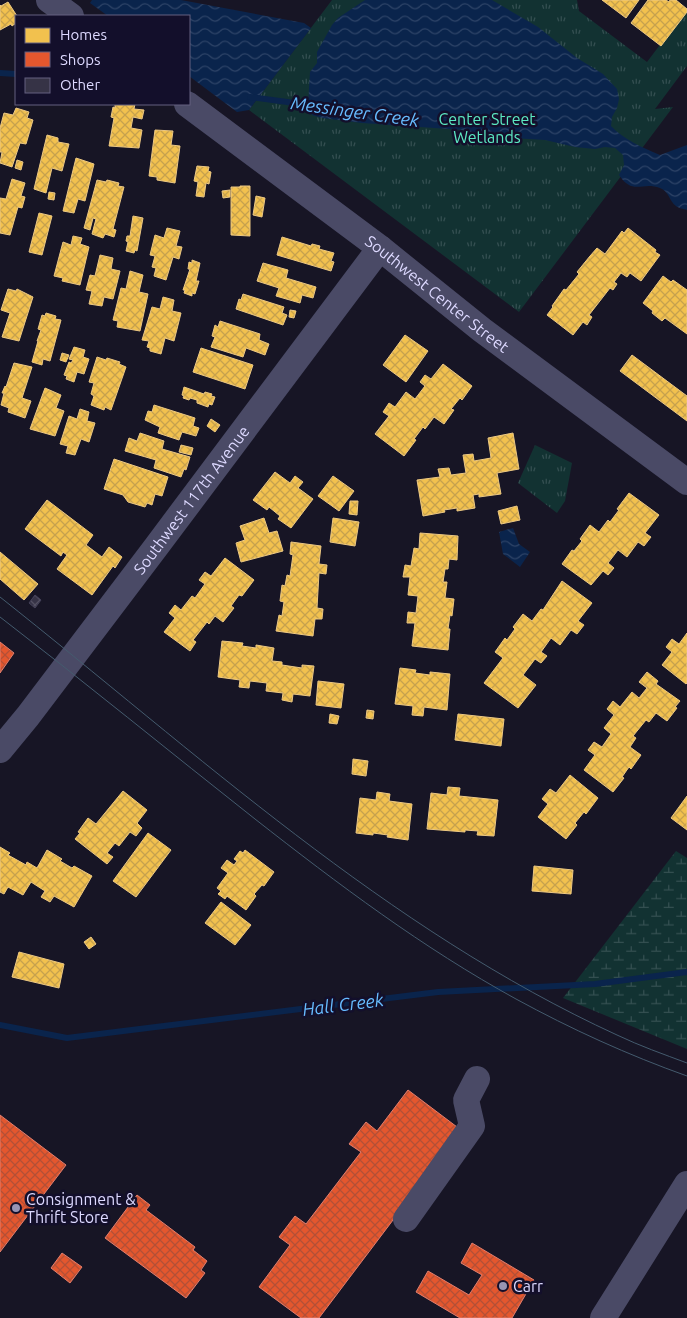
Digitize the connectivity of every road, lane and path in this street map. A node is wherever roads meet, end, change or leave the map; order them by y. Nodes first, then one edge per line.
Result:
1 (49, 0) edge
2 (69, 15) edge
3 (188, 105) edge
4 (380, 248) junction
5 (687, 482) edge
6 (0, 750) edge
7 (477, 1079) dead end
8 (687, 1184) edge
9 (406, 1219) dead end
10 (603, 1318) edge

1 - 2 street
3 - 4 street, Southwest Center Street
4 - 5 street, Southwest Center Street
4 - 6 street, Southwest 117th Avenue
7 - 9 street
8 - 10 street

